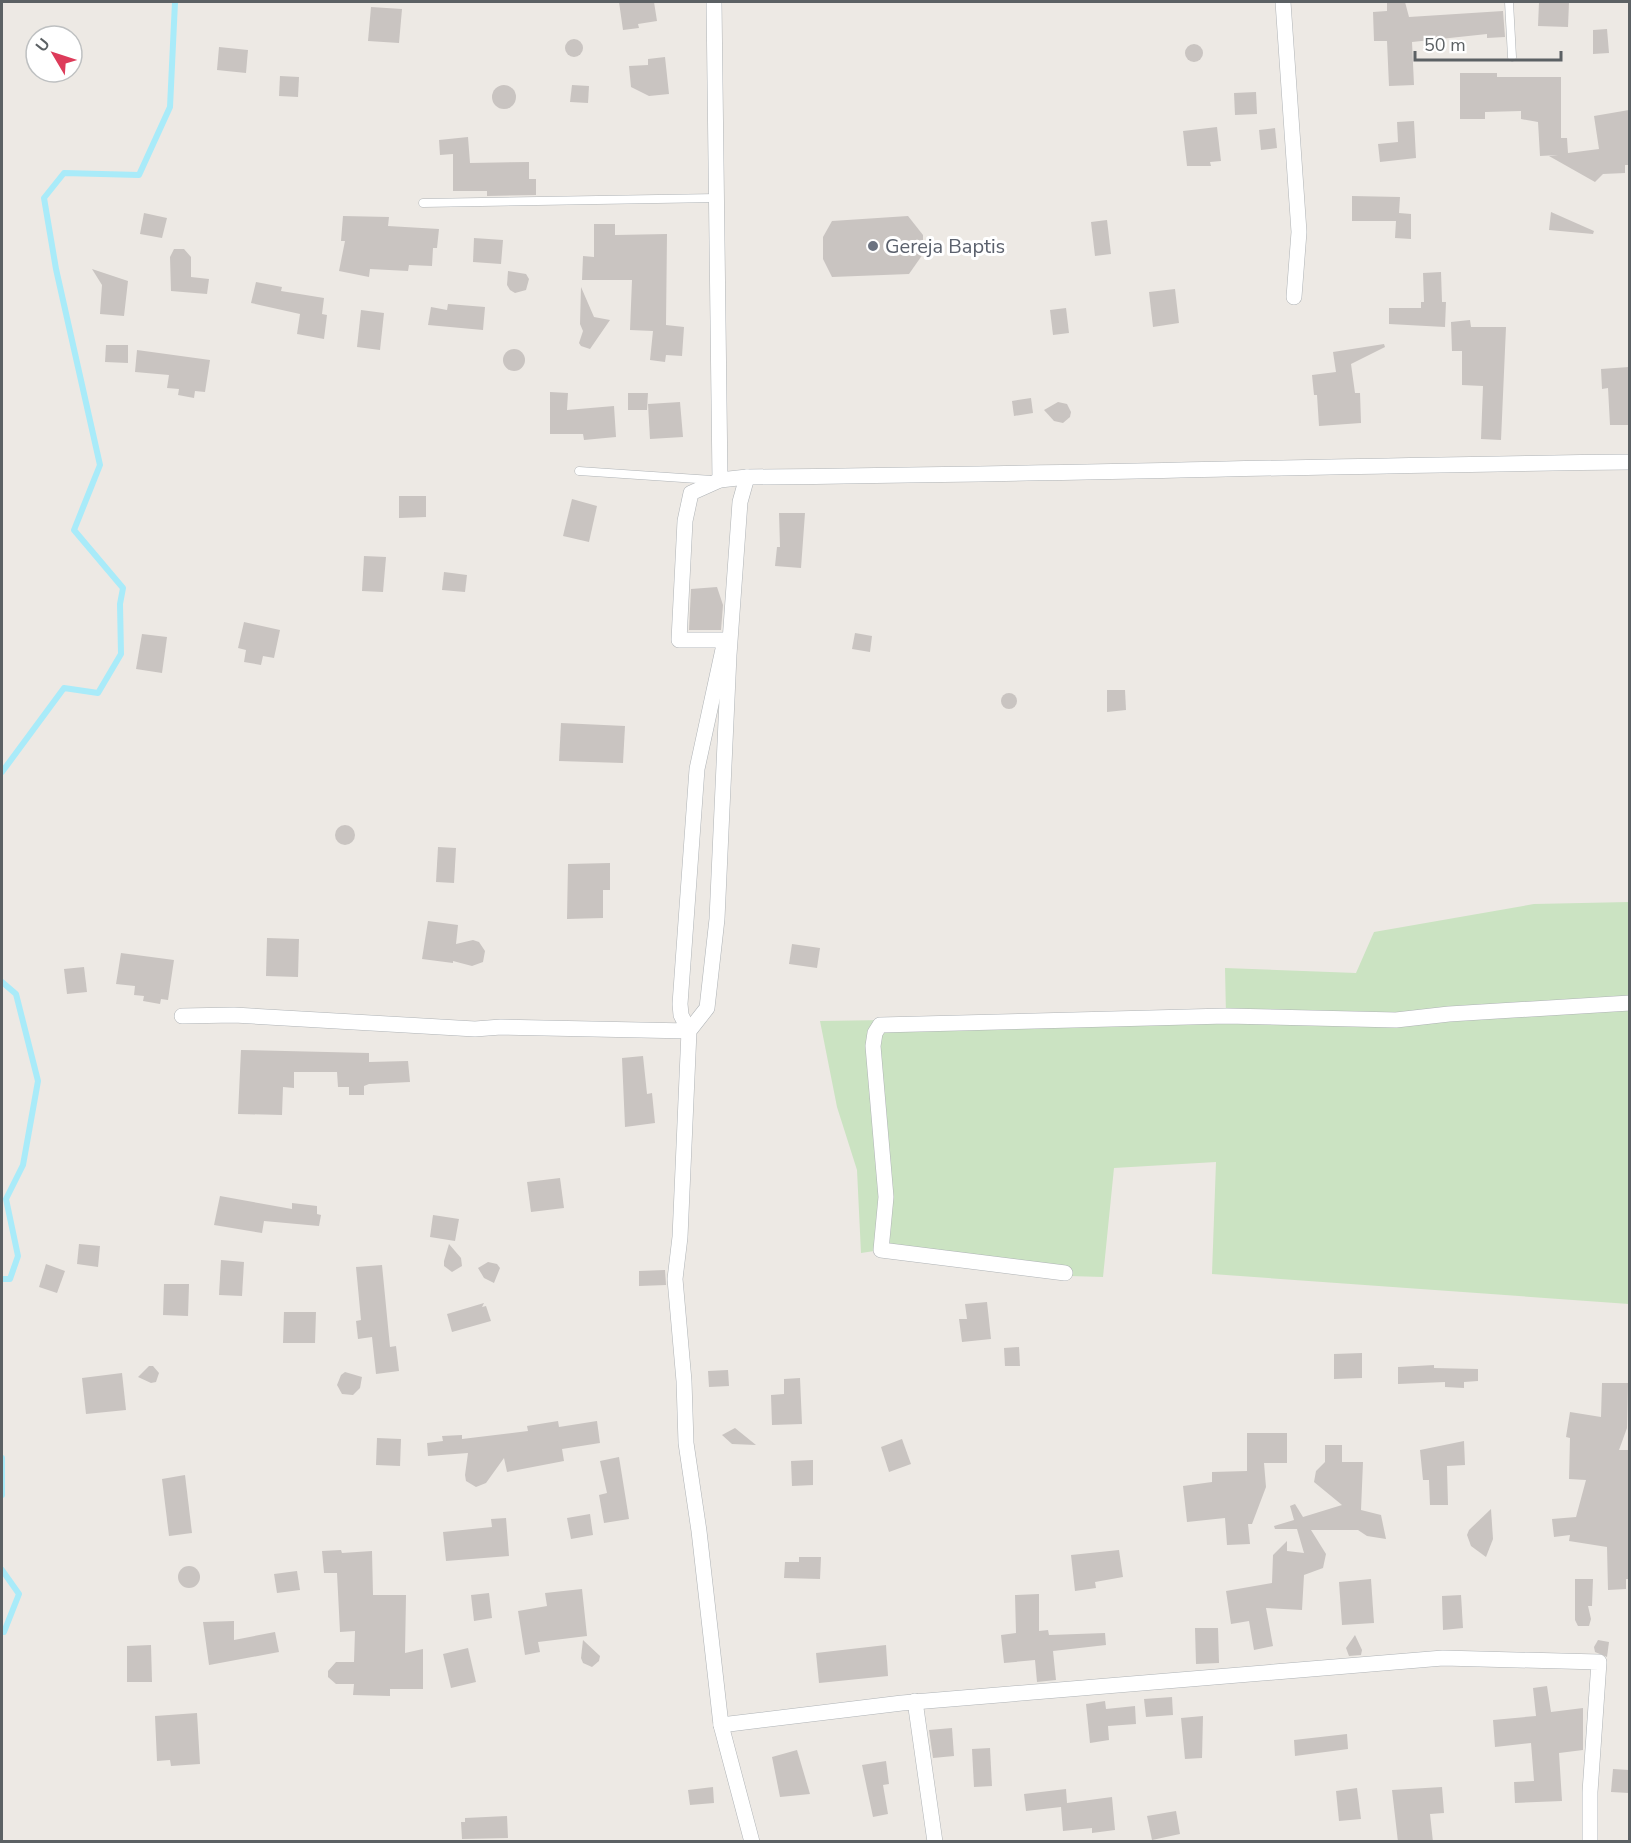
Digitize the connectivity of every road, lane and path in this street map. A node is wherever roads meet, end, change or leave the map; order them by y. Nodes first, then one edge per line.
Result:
1 (714, 2) edge
2 (1283, 2) edge
3 (1509, 2) edge
4 (1512, 57) dead end
5 (718, 198) junction
6 (423, 203) dead end
7 (1294, 297) dead end
8 (1629, 462) edge
9 (579, 471) dead end
10 (747, 477) junction
11 (720, 480) junction
12 (1629, 1003) edge
13 (182, 1016) dead end
14 (689, 1030) junction
15 (1065, 1273) dead end
16 (915, 1701) junction
17 (721, 1725) junction
18 (752, 1842) edge
19 (935, 1842) edge
20 (1590, 1842) edge

1 - 5 street
2 - 7 street
3 - 4 lane
5 - 6 lane
5 - 11 street
8 - 10 street
9 - 11 lane
10 - 11 street
10 - 14 street
11 - 14 street
12 - 15 street
13 - 14 street
14 - 17 street
16 - 17 street
16 - 19 street
16 - 20 street
17 - 18 street

